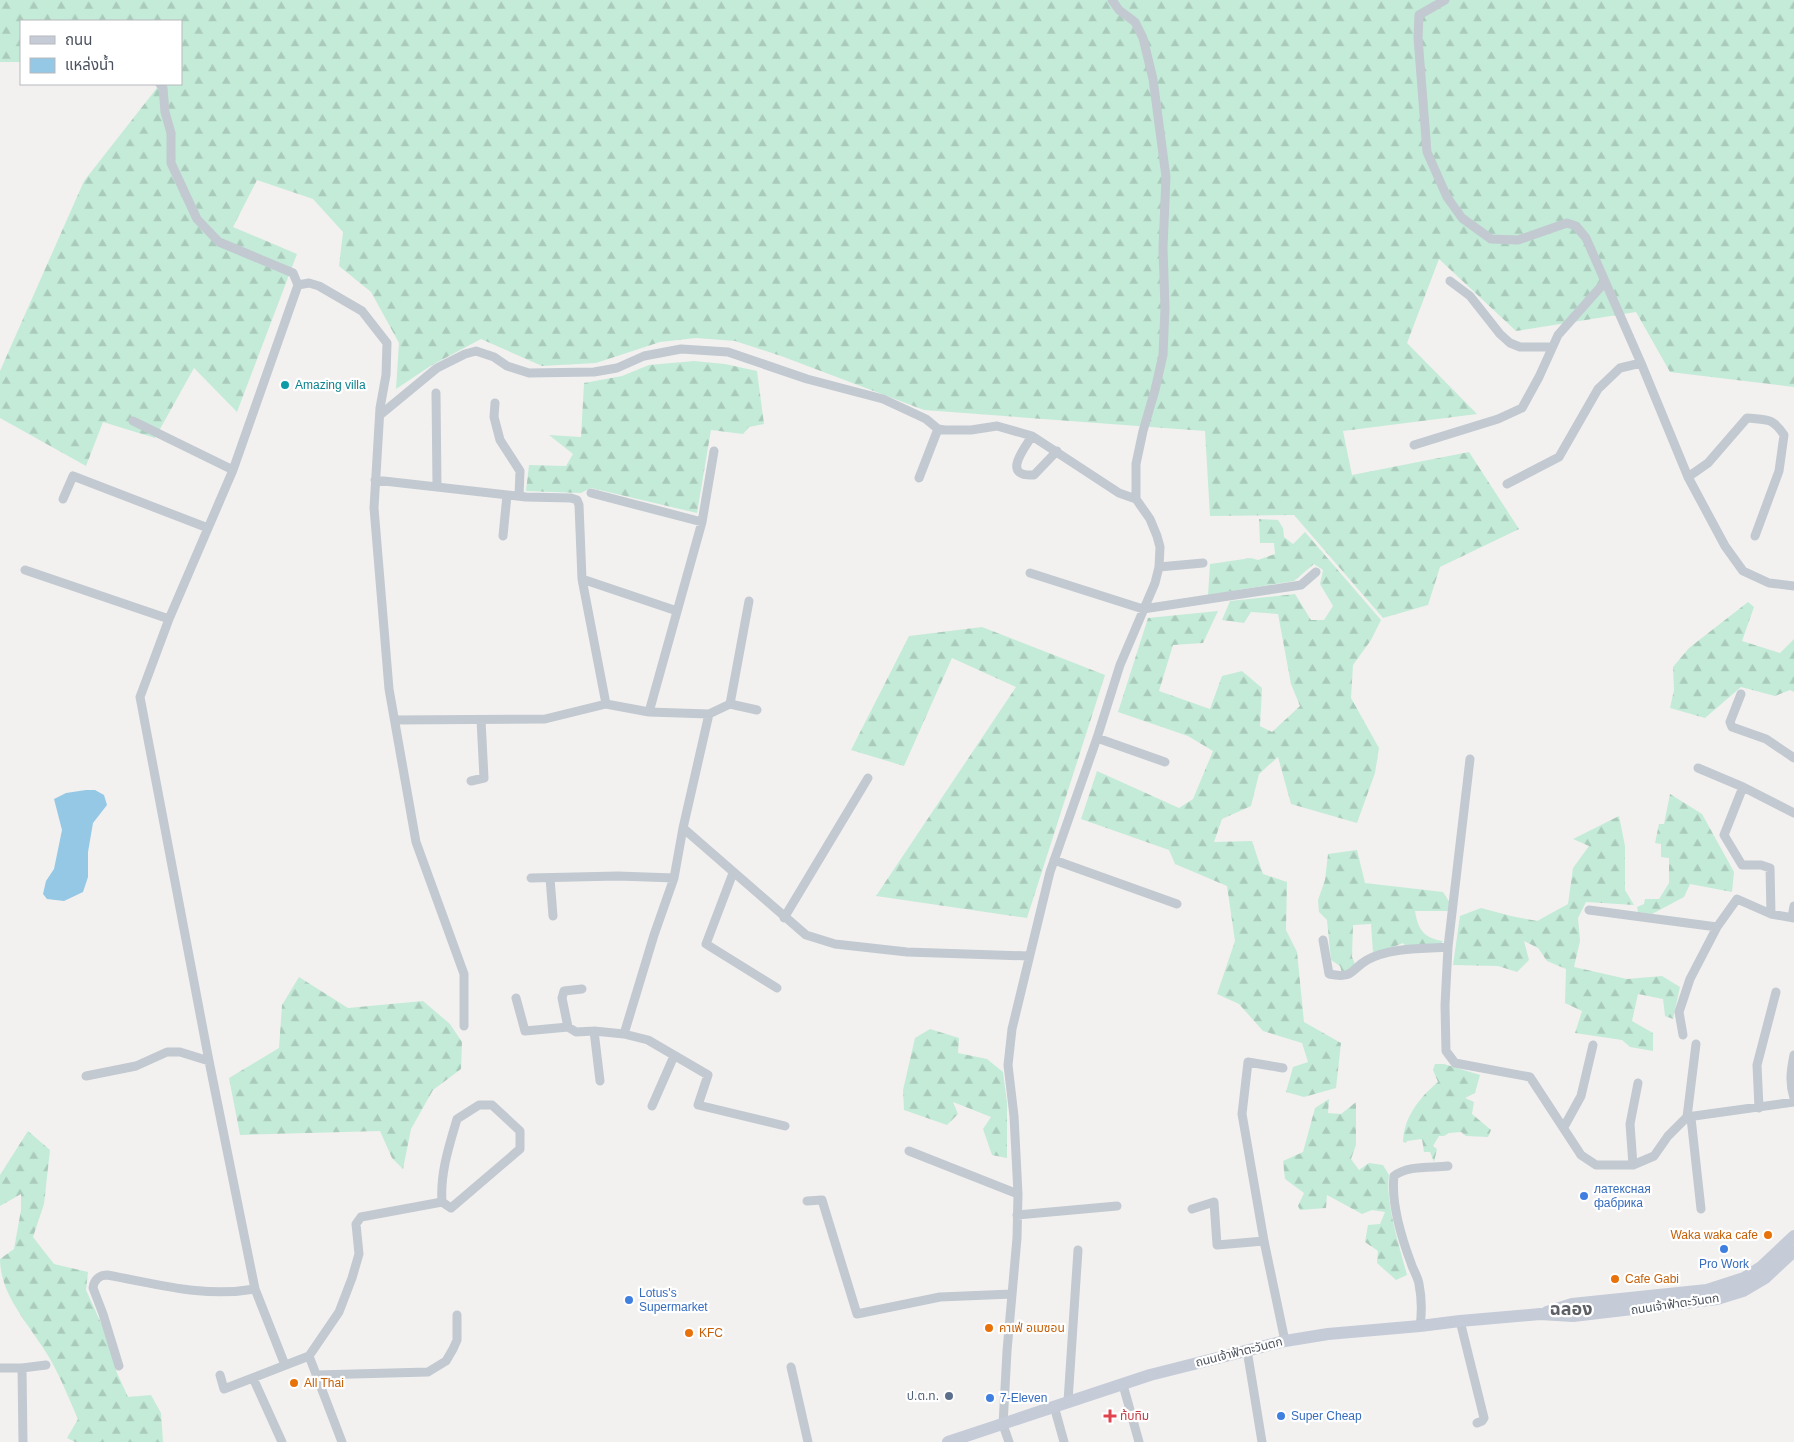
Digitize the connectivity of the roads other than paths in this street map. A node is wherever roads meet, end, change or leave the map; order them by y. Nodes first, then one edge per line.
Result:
1 (1112, 0) edge
2 (1445, 0) edge
3 (161, 85) edge
4 (1450, 281) dead end
5 (1605, 282) junction
6 (298, 285) junction
7 (1551, 347) junction
8 (1641, 363) junction
9 (436, 393) dead end
10 (495, 403) dead end
11 (380, 416) junction
12 (133, 421) dead end
13 (938, 429) junction
14 (1032, 436) junction
15 (1414, 444) dead end
16 (714, 450) dead end
17 (1057, 451) junction
18 (233, 470) junction
19 (1688, 477) junction
20 (918, 478) dead end
21 (375, 480) junction
22 (1507, 484) dead end
23 (438, 487) junction
24 (590, 493) dead end
25 (507, 495) junction
26 (519, 496) junction
27 (1136, 499) junction
28 (63, 500) dead end
29 (702, 522) junction
30 (208, 528) junction
31 (504, 536) dead end
32 (1755, 536) dead end
33 (1203, 563) dead end
34 (1160, 566) junction
35 (25, 570) dead end
36 (1316, 572) dead end
37 (1030, 573) dead end
38 (582, 578) junction
39 (1794, 586) edge
40 (749, 601) dead end
41 (1143, 609) junction
42 (677, 610) junction
43 (169, 619) junction
44 (1741, 694) dead end
45 (606, 704) junction
46 (730, 704) junction
47 (757, 710) dead end
48 (649, 712) junction
49 (709, 714) junction
50 (395, 720) junction
51 (481, 720) junction
52 (1097, 738) junction
53 (1794, 758) edge
54 (1470, 759) dead end
55 (1165, 762) dead end
56 (1698, 768) dead end
57 (868, 778) dead end
58 (471, 781) dead end
59 (1743, 787) junction
60 (1794, 813) edge
61 (683, 828) junction
62 (1054, 860) junction
63 (733, 873) junction
64 (531, 878) dead end
65 (550, 878) junction
66 (674, 878) junction
67 (1177, 904) dead end
68 (1794, 906) edge
69 (1589, 910) dead end
70 (1771, 914) junction
71 (553, 916) dead end
72 (784, 918) junction
73 (1793, 918) edge
74 (1717, 927) junction
75 (1323, 940) dead end
76 (1448, 947) junction
77 (1029, 956) junction
78 (777, 988) dead end
79 (582, 989) dead end
80 (1776, 992) dead end
81 (516, 998) dead end
82 (464, 1026) dead end
83 (568, 1027) junction
84 (594, 1031) junction
85 (624, 1034) junction
86 (1683, 1035) dead end
87 (1696, 1044) dead end
88 (1593, 1045) dead end
89 (1794, 1054) edge
90 (674, 1056) junction
91 (209, 1061) junction
92 (1283, 1068) dead end
93 (86, 1076) dead end
94 (600, 1081) dead end
95 (1638, 1083) dead end
96 (1794, 1098) edge
97 (1794, 1102) edge
98 (652, 1106) dead end
99 (1759, 1108) junction
100 (1689, 1118) junction
101 (785, 1126) dead end
102 (1564, 1127) junction
103 (909, 1151) dead end
104 (1633, 1165) junction
105 (1448, 1166) dead end
106 (1018, 1194) junction
107 (807, 1201) dead end
108 (442, 1202) junction
109 (1117, 1206) dead end
110 (1192, 1209) dead end
111 (1701, 1209) dead end
112 (1017, 1215) junction
113 (1794, 1236) edge
114 (1264, 1241) junction
115 (1078, 1250) dead end
116 (1794, 1250) edge
117 (255, 1289) junction
118 (1012, 1294) junction
119 (1656, 1301) junction
120 (457, 1315) dead end
121 (1460, 1321) junction
122 (1420, 1326) junction
123 (1285, 1341) junction
124 (1246, 1350) junction
125 (309, 1356) junction
126 (285, 1364) junction
127 (46, 1365) dead end
128 (119, 1366) dead end
129 (791, 1367) dead end
130 (0, 1368) edge
131 (22, 1368) junction
132 (220, 1375) dead end
133 (316, 1375) junction
134 (252, 1378) junction
135 (1123, 1384) junction
136 (1068, 1401) junction
137 (1054, 1406) junction
138 (1477, 1423) dead end
139 (1003, 1425) junction
140 (23, 1442) edge
141 (282, 1442) edge
142 (342, 1442) edge
143 (808, 1442) edge
144 (948, 1442) edge
145 (1009, 1442) edge
146 (1064, 1442) edge
147 (1139, 1442) edge
148 (1262, 1442) edge

1 - 27 street
2 - 5 street
3 - 6 street
4 - 7 street
5 - 7 street
5 - 8 street
6 - 11 street
6 - 18 street
7 - 15 street
8 - 19 street
8 - 22 street
9 - 23 street
10 - 26 street
11 - 13 street
11 - 21 street
12 - 18 street
13 - 14 street
13 - 20 street
14 - 17 street
14 - 17 street
16 - 29 street
17 - 27 street
18 - 30 street
19 - 32 street
19 - 39 street
21 - 23 street
21 - 50 street
23 - 25 street
24 - 29 street
25 - 26 street
25 - 31 street
26 - 38 street
27 - 34 street
28 - 30 street
29 - 42 street
30 - 43 street
33 - 34 street
34 - 41 street
35 - 43 street
36 - 41 street
37 - 41 street
38 - 42 street
38 - 45 street
40 - 46 street
41 - 52 street
42 - 48 street
43 - 91 street
44 - 53 street
45 - 48 street
45 - 51 street
46 - 47 street
46 - 49 street
48 - 49 street
49 - 61 street
50 - 51 street
50 - 82 street
51 - 58 street
52 - 55 street
52 - 62 street
54 - 76 street
56 - 59 street
57 - 72 street
59 - 60 street
59 - 70 street
61 - 63 street
61 - 66 street
62 - 67 street
62 - 77 street
63 - 72 street
63 - 78 street
64 - 65 street
65 - 66 street
65 - 71 street
66 - 85 street
68 - 73 street
69 - 74 street
70 - 73 street
70 - 74 street
72 - 77 street
74 - 86 street
75 - 76 street
76 - 102 street
77 - 106 street
79 - 83 street
80 - 99 street
81 - 83 street
83 - 84 street
84 - 85 street
84 - 94 street
85 - 90 street
87 - 100 street
88 - 102 street
89 - 96 street
90 - 98 street
90 - 101 street
91 - 93 street
91 - 117 street
92 - 114 street
95 - 104 street
97 - 99 street
99 - 100 street
100 - 104 street
100 - 111 street
102 - 104 street
103 - 106 street
105 - 122 street
106 - 112 street
107 - 118 street
108 - 108 street
108 - 125 street
109 - 112 street
110 - 114 street
112 - 118 street
113 - 119 main road, ถนนเจ้าฟ้าตะวันตก
114 - 123 street
115 - 136 street
116 - 119 main road, ถนนเจ้าฟ้าตะวันตก
117 - 126 street
117 - 128 street
118 - 139 street
119 - 121 main road, ถนนเจ้าฟ้าตะวันตก
120 - 133 street
121 - 122 main road, ถนนเจ้าฟ้าตะวันตก
121 - 138 street
122 - 123 main road, ถนนเจ้าฟ้าตะวันตก
123 - 124 main road, ถนนเจ้าฟ้าตะวันตก
124 - 135 main road, ถนนเจ้าฟ้าตะวันตก
124 - 148 street
125 - 126 street
125 - 133 street
126 - 134 street
127 - 131 street
129 - 143 street
130 - 131 street
131 - 140 street
132 - 134 street
133 - 142 street
134 - 141 street
135 - 136 main road, ถนนเจ้าฟ้าตะวันตก
135 - 147 street
136 - 137 main road, ถนนเจ้าฟ้าตะวันตก
137 - 139 main road, ถนนเจ้าฟ้าตะวันตก
137 - 146 street
139 - 144 main road, ถนนเจ้าฟ้าตะวันตก
139 - 145 street

